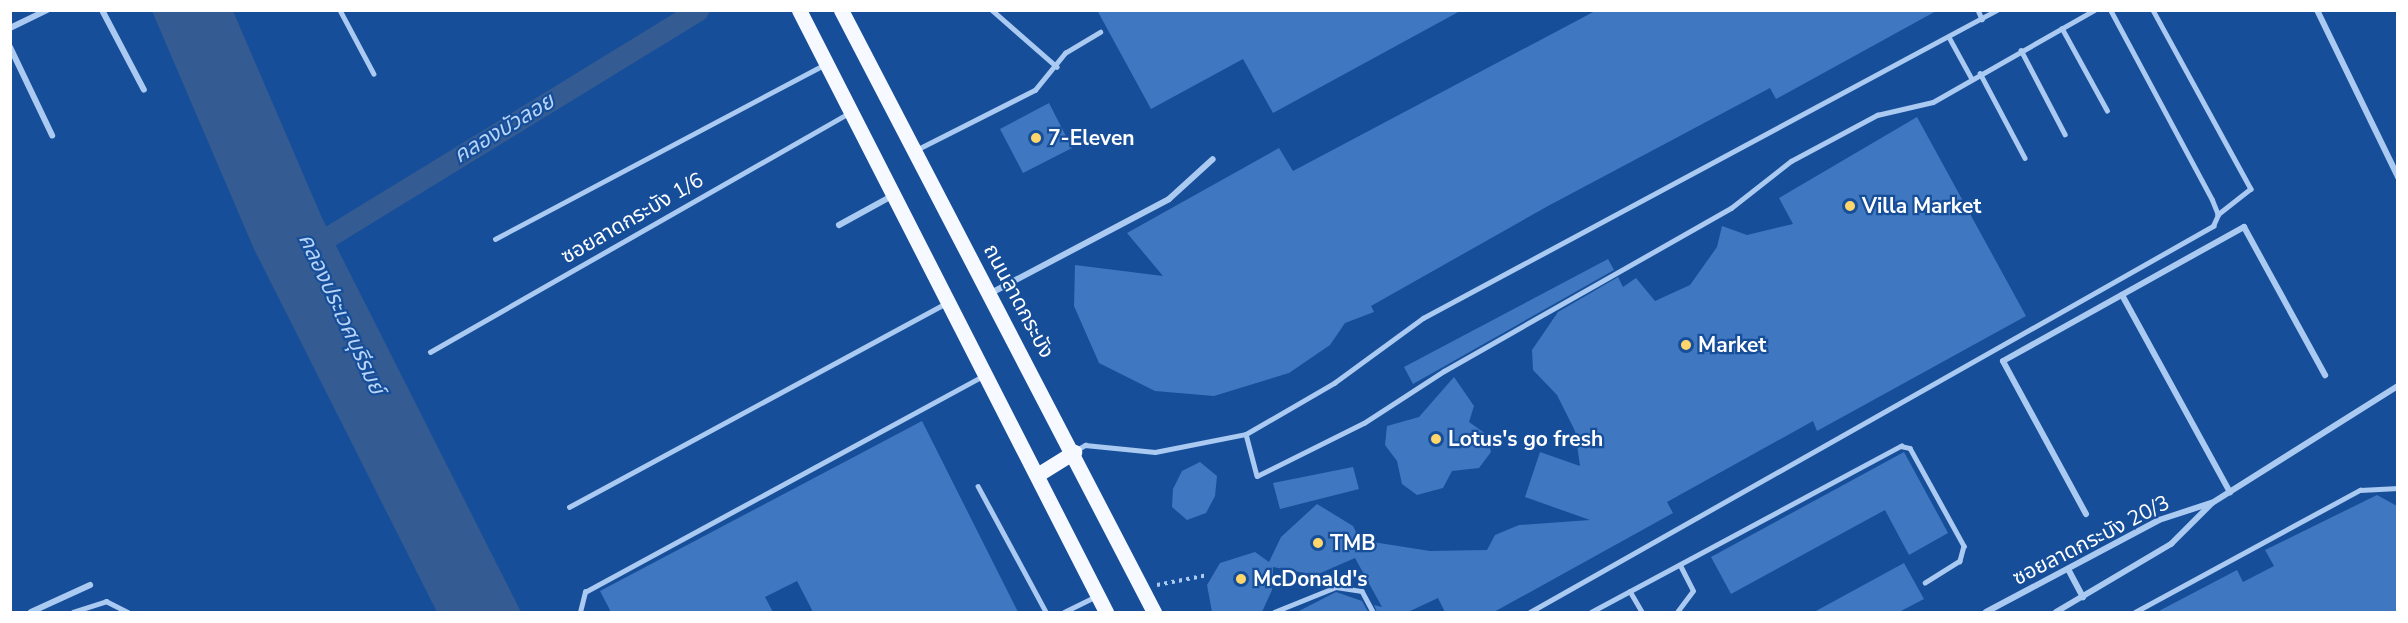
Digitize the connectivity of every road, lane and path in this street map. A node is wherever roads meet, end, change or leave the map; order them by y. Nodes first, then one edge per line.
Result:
1 (48, 10) edge
2 (102, 10) edge
3 (340, 10) edge
4 (799, 10) edge
5 (841, 10) edge
6 (992, 10) edge
7 (1978, 10) edge
8 (1997, 10) edge
9 (2094, 10) edge
10 (2110, 10) edge
11 (2153, 10) edge
12 (2317, 10) edge
13 (1982, 19) junction
14 (10, 28) edge
15 (2062, 28) junction
16 (1100, 32) dead end
17 (1949, 37) junction
18 (10, 47) edge
19 (2022, 50) junction
20 (826, 63) junction
21 (1057, 67) junction
22 (1980, 73) junction
23 (374, 74) dead end
24 (1972, 79) junction
25 (144, 90) dead end
26 (2107, 110) dead end
27 (850, 113) junction
28 (2065, 134) dead end
29 (52, 135) dead end
30 (916, 150) junction
31 (2025, 158) dead end
32 (1213, 159) dead end
33 (2397, 177) edge
34 (892, 196) junction
35 (2218, 215) junction
36 (839, 225) dead end
37 (495, 239) dead end
38 (991, 293) junction
39 (2122, 295) junction
40 (949, 303) junction
41 (430, 352) dead end
42 (986, 375) junction
43 (2325, 375) dead end
44 (2397, 386) edge
45 (1246, 434) junction
46 (1074, 452) junction
47 (1037, 475) junction
48 (978, 486) dead end
49 (2397, 488) edge
50 (2230, 492) junction
51 (2212, 503) junction
52 (569, 507) dead end
53 (2086, 514) dead end
54 (1680, 566) junction
55 (2068, 569) junction
56 (1208, 575) dead end
57 (1925, 583) dead end
58 (90, 585) dead end
59 (1152, 586) dead end
60 (1630, 591) junction
61 (1098, 597) junction
62 (2083, 597) junction
63 (1990, 611) edge
64 (32, 612) edge
65 (73, 612) edge
66 (128, 612) edge
67 (580, 612) edge
68 (1046, 612) edge
69 (1064, 612) edge
70 (1106, 612) edge
71 (1155, 612) edge
72 (1274, 612) edge
73 (1372, 612) edge
74 (1530, 612) edge
75 (1591, 612) edge
76 (1642, 612) edge
77 (1677, 612) edge
78 (2056, 612) edge
79 (2135, 612) edge

1 - 14 street
2 - 25 street
3 - 23 lane
4 - 20 main road
5 - 30 main road, ถนนลาดกระบัง
6 - 21 lane
7 - 13 lane
8 - 13 lane
9 - 15 lane
10 - 35 lane
11 - 35 lane
12 - 33 street
13 - 17 lane
15 - 19 lane
15 - 26 lane
16 - 21 lane
17 - 24 lane
17 - 45 lane
18 - 29 street
19 - 22 lane
19 - 28 lane
20 - 27 main road
20 - 37 lane
21 - 30 lane
22 - 24 lane
22 - 31 lane
24 - 45 lane
27 - 34 main road
27 - 41 lane, ซอยลาดกระบัง 1/6
30 - 38 main road, ถนนลาดกระบัง
32 - 38 street
34 - 36 street
34 - 40 main road
35 - 74 lane
38 - 46 main road, ถนนลาดกระบัง
39 - 43 street
39 - 50 street
39 - 53 street
40 - 42 main road
40 - 52 lane
42 - 47 main road
42 - 67 lane
44 - 50 street, ซอยลาดกระบัง 20/3
45 - 46 lane
46 - 47 main road
46 - 71 main road, ถนนลาดกระบัง
47 - 61 main road
48 - 68 lane
49 - 79 lane
50 - 51 street, ซอยลาดกระบัง 20/3
51 - 55 street, ซอยลาดกระบัง 20/3
51 - 62 street, ซอยลาดกระบัง 20/3
54 - 57 lane
54 - 60 lane
54 - 77 lane
55 - 62 street
55 - 63 street, ซอยลาดกระบัง 20/3
56 - 59 path
58 - 64 street
60 - 75 lane
60 - 76 lane
61 - 69 lane
61 - 70 main road
62 - 78 street, ซอยลาดกระบัง 20/3
65 - 66 lane
72 - 73 lane

